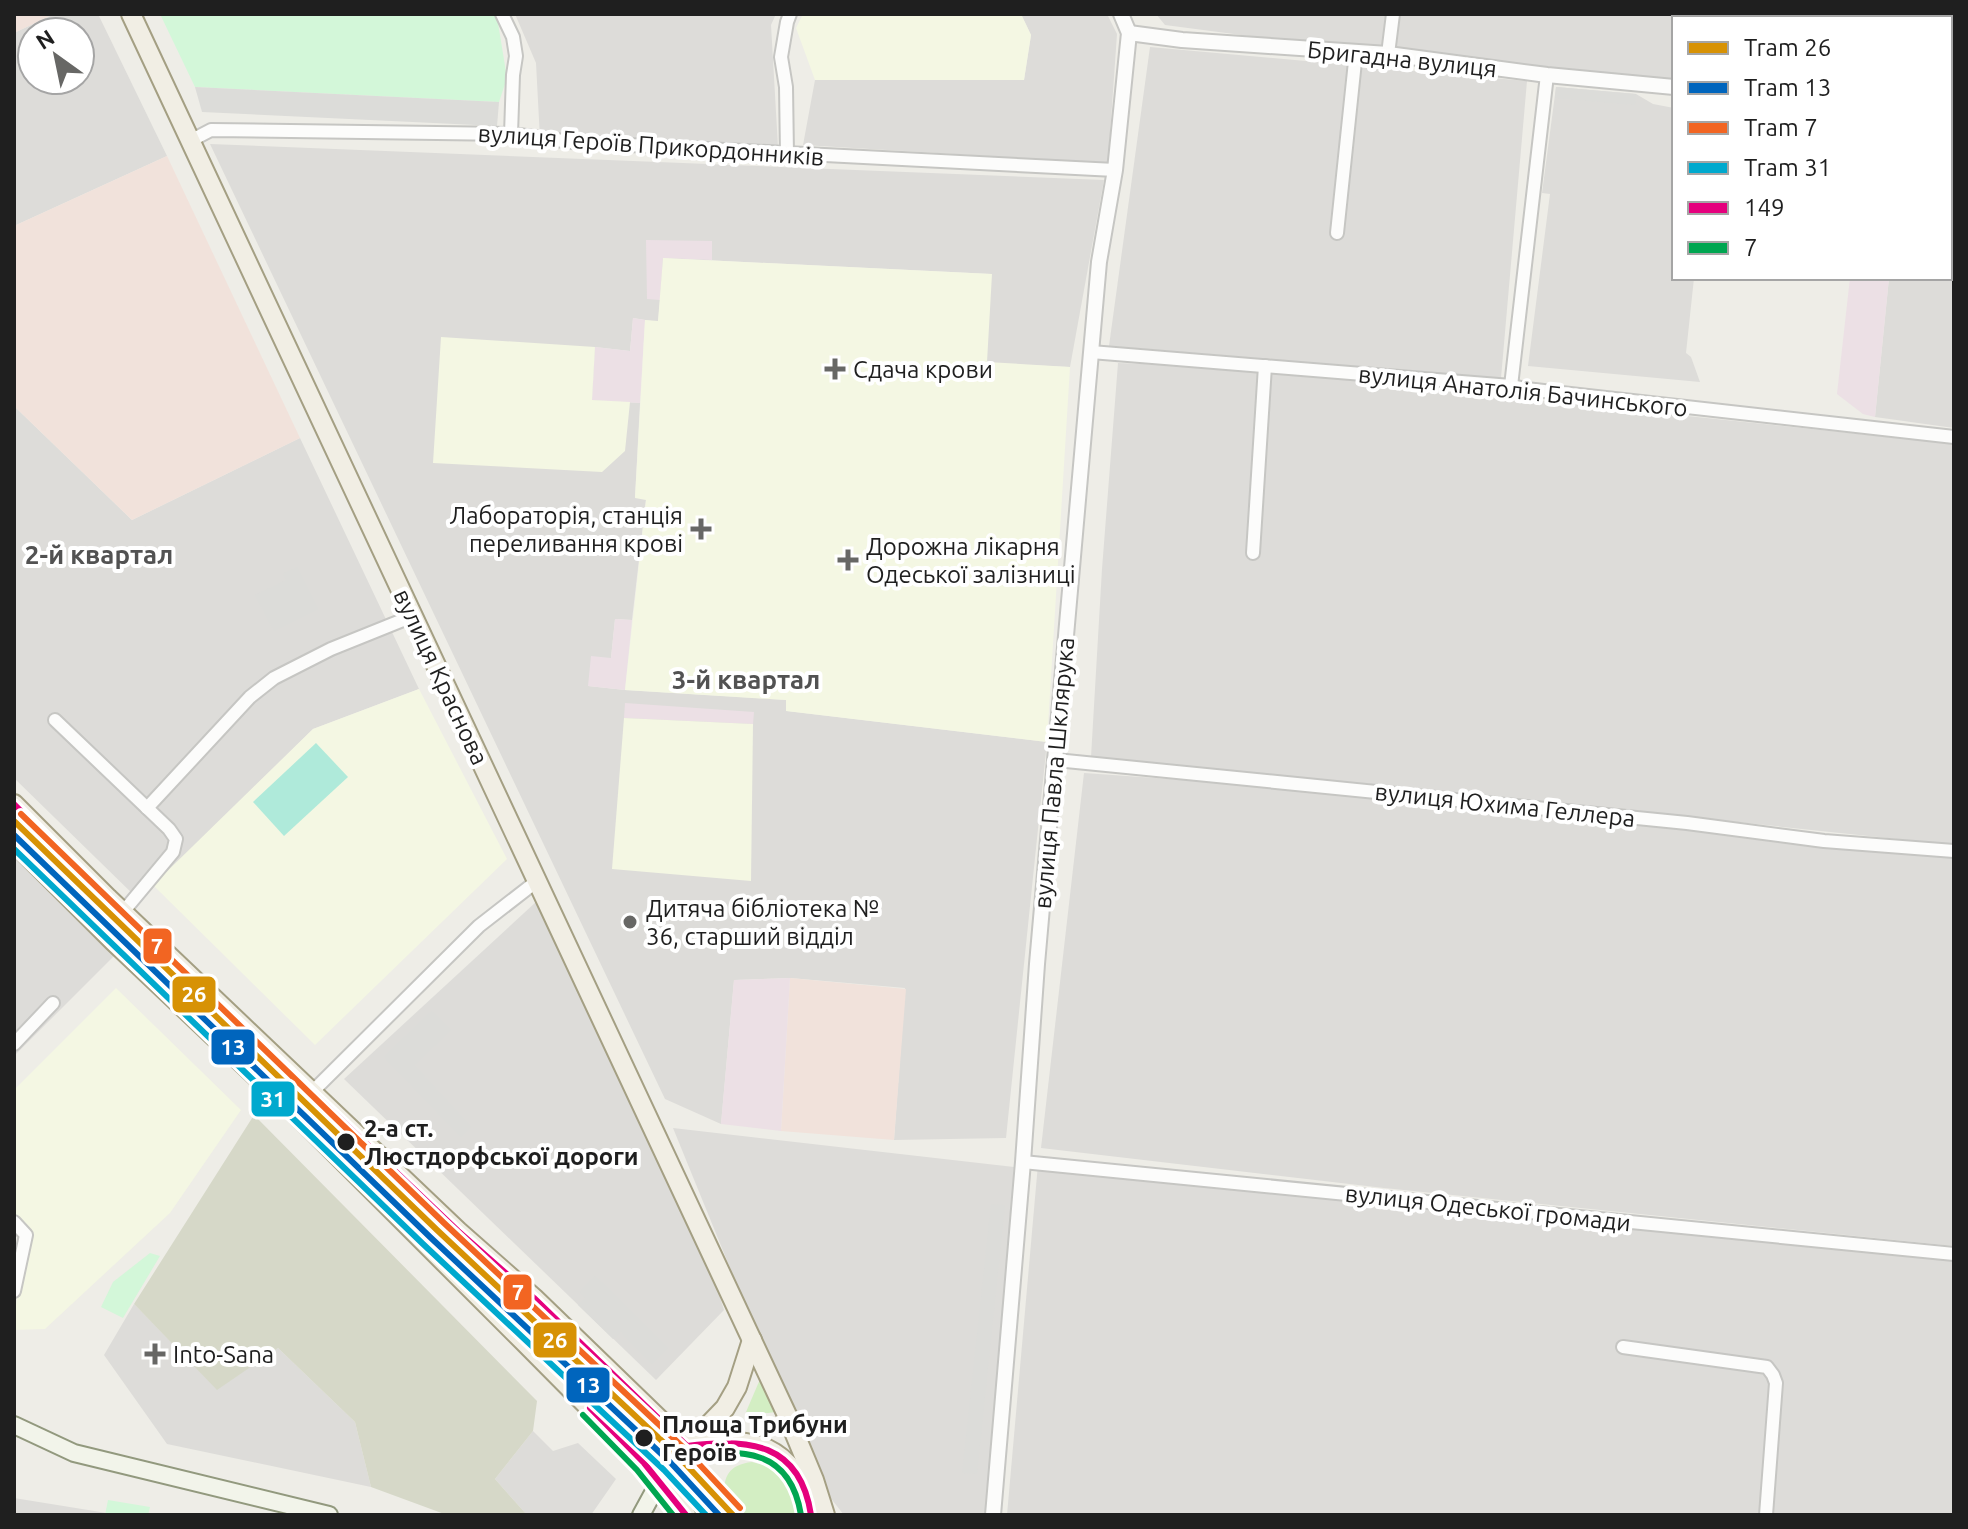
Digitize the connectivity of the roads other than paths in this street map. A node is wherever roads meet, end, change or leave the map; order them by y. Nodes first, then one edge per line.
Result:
1 (131, 14) edge
2 (502, 14) edge
3 (790, 14) edge
4 (1121, 14) edge
5 (1393, 14) edge
6 (1129, 33) junction
7 (1356, 52) junction
8 (1388, 54) junction
9 (1547, 75) junction
10 (1672, 87) edge
11 (511, 134) junction
12 (190, 141) junction
13 (787, 154) junction
14 (1115, 170) junction
15 (1337, 233) dead end
16 (1091, 352) junction
17 (1265, 366) junction
18 (1511, 386) junction
19 (1954, 437) edge
20 (1253, 553) dead end
21 (413, 616) junction
22 (55, 720) dead end
23 (1056, 760) junction
24 (14, 804) edge
25 (147, 808) junction
26 (14, 842) edge
27 (1954, 851) edge
28 (537, 881) junction
29 (123, 912) junction
30 (53, 1003) dead end
31 (14, 1044) edge
32 (311, 1091) junction
33 (293, 1111) junction
34 (1023, 1162) junction
35 (14, 1222) edge
36 (1954, 1254) edge
37 (14, 1291) edge
38 (752, 1340) junction
39 (1623, 1347) dead end
40 (14, 1425) edge
41 (680, 1454) junction
42 (659, 1482) junction
43 (823, 1512) edge
44 (329, 1515) edge
45 (641, 1515) edge
46 (686, 1515) edge
47 (993, 1515) edge
48 (1766, 1515) edge

1 - 12 main road, вулиця Краснова
2 - 11 street
3 - 13 street
4 - 6 street
5 - 8 street
6 - 7 street, Бригадна вулиця
6 - 14 street, вулиця Павла Шклярука
7 - 8 street, Бригадна вулиця
7 - 15 street
8 - 9 street, Бригадна вулиця
9 - 10 street, Бригадна вулиця
9 - 18 street
11 - 12 street, вулиця Героїв Прикордонників
11 - 13 street, вулиця Героїв Прикордонників
12 - 21 main road, вулиця Краснова
13 - 14 street, вулиця Героїв Прикордонників
14 - 16 street, вулиця Павла Шклярука
16 - 17 street, вулиця Анатолія Бачинського
16 - 23 street, вулиця Павла Шклярука
17 - 18 street, вулиця Анатолія Бачинського
17 - 20 street
18 - 19 street, вулиця Анатолія Бачинського
21 - 25 street
21 - 28 main road, вулиця Краснова
22 - 25 street
23 - 27 street, вулиця Юхима Геллера
23 - 34 street, вулиця Павла Шклярука
24 - 29 main road
25 - 29 street
26 - 33 main road
28 - 32 street
28 - 38 main road, вулиця Краснова
29 - 32 main road
30 - 31 street
32 - 33 street
32 - 41 main road
33 - 42 main road
34 - 36 street, вулиця Одеської громади
34 - 47 street, вулиця Павла Шклярука
35 - 37 street
38 - 41 main road
38 - 43 main road, вулиця Краснова
39 - 48 street
40 - 44 main road
41 - 42 main road
41 - 43 main road
42 - 45 main road
42 - 46 main road

